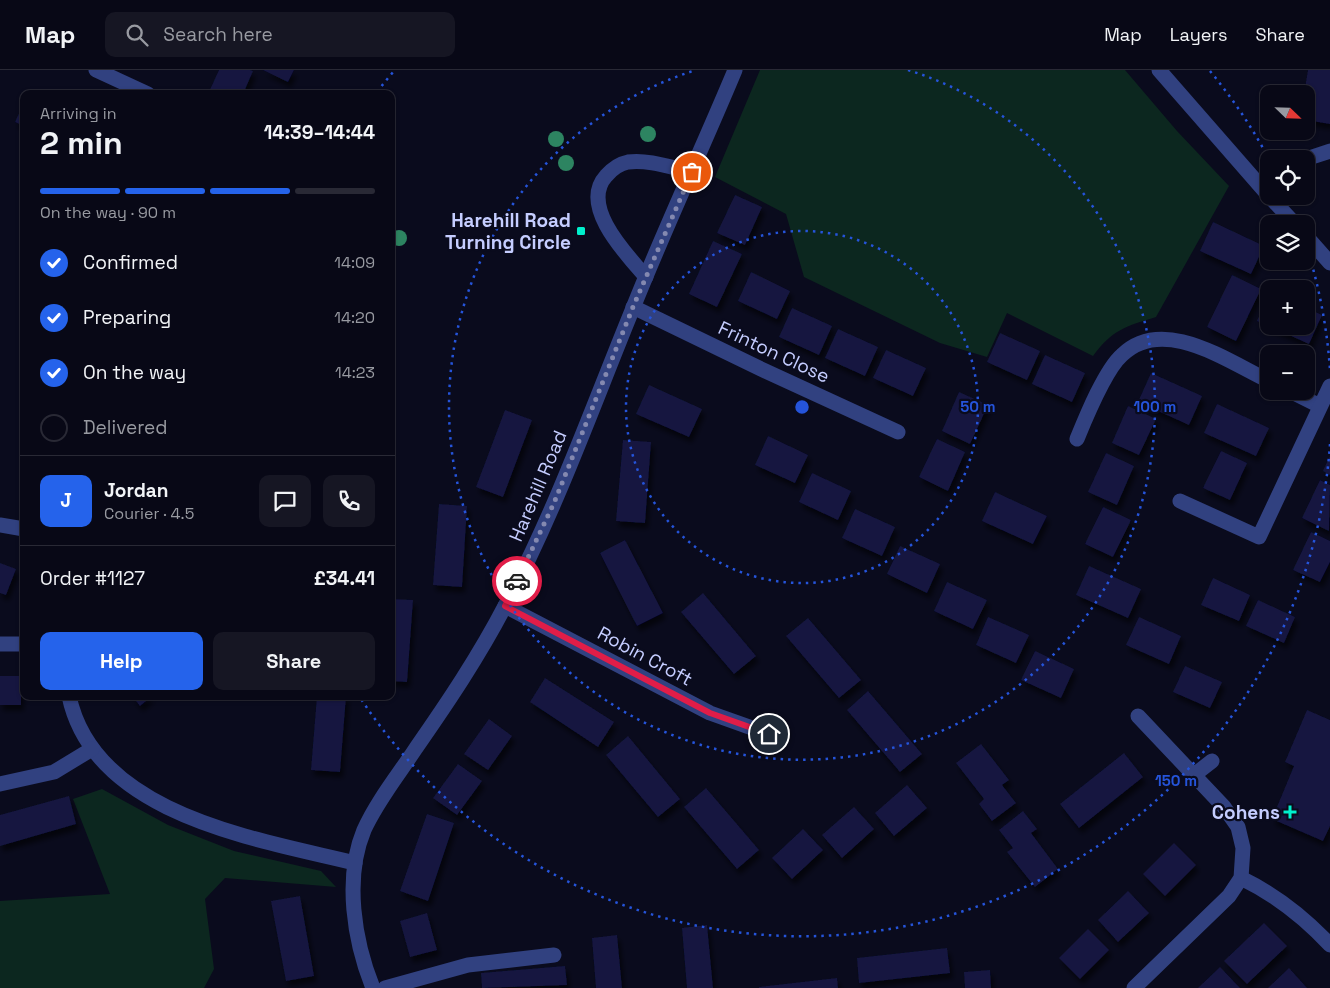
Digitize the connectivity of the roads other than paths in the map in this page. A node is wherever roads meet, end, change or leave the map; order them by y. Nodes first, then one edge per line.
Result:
1 (96, 70) edge
2 (735, 70) edge
3 (1159, 70) edge
4 (139, 90) edge
5 (1330, 151) edge
6 (1315, 156) edge
7 (692, 172) junction
8 (1260, 184) edge
9 (1279, 205) edge
10 (1287, 215) edge
11 (1315, 246) edge
12 (1330, 263) edge
13 (646, 277) junction
14 (633, 307) junction
15 (1260, 377) edge
16 (1330, 386) edge
17 (1308, 400) edge
18 (1320, 406) junction
19 (898, 432) dead end
20 (1077, 439) dead end
21 (1180, 502) dead end
22 (0, 524) edge
23 (20, 528) edge
24 (505, 606) junction
25 (0, 644) edge
26 (20, 644) edge
27 (70, 700) edge
28 (1138, 716) dead end
29 (769, 734) dead end
30 (92, 749) junction
31 (1212, 761) dead end
32 (1194, 775) junction
33 (0, 784) edge
34 (355, 863) junction
35 (1241, 878) junction
36 (1330, 945) edge
37 (554, 955) dead end
38 (373, 988) edge
39 (385, 988) edge
40 (1134, 988) edge

1 - 4 street
2 - 7 street, Harehill Road
3 - 8 street
5 - 6 street
7 - 13 street, Harehill Road
7 - 13 street
9 - 10 street
11 - 12 street
13 - 14 street, Harehill Road
14 - 19 street, Frinton Close
14 - 24 street, Harehill Road
15 - 20 street
16 - 18 street
17 - 18 street
18 - 21 street
22 - 23 street
24 - 29 street, Robin Croft
24 - 34 street, Harehill Road
25 - 26 street
27 - 30 street
28 - 32 street
30 - 33 street
30 - 34 street
31 - 32 street
32 - 35 street
34 - 38 street, Harehill Road
35 - 36 street
35 - 40 street
37 - 39 street

